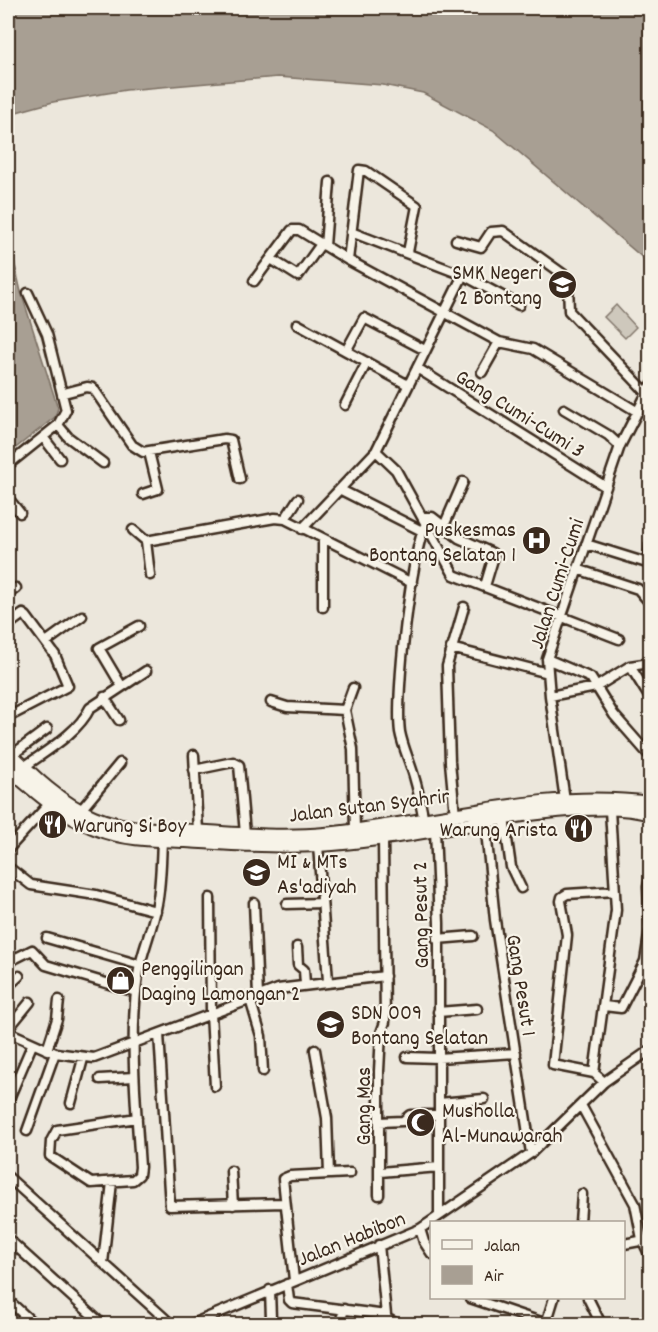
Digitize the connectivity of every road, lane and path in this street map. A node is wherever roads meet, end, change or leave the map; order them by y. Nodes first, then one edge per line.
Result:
1 (330, 182) dead end
2 (351, 232) junction
3 (456, 240) dead end
4 (323, 245) junction
5 (408, 252) junction
6 (271, 259) junction
7 (348, 260) junction
8 (463, 275) junction
9 (254, 281) dead end
10 (28, 293) dead end
11 (519, 305) dead end
12 (443, 313) junction
13 (297, 324) dead end
14 (499, 342) junction
15 (425, 350) junction
16 (346, 351) junction
17 (367, 362) junction
18 (417, 368) junction
19 (482, 372) dead end
20 (408, 385) junction
21 (649, 390) edge
22 (64, 393) junction
23 (345, 405) dead end
24 (564, 409) dead end
25 (638, 412) junction
26 (58, 425) junction
27 (43, 437) junction
28 (620, 446) junction
29 (376, 451) junction
30 (149, 452) junction
31 (60, 459) dead end
32 (104, 463) dead end
33 (8, 465) edge
34 (240, 479) dead end
35 (463, 482) dead end
36 (606, 487) junction
37 (341, 490) junction
38 (143, 494) dead end
39 (8, 498) edge
40 (298, 499) dead end
41 (20, 513) dead end
42 (285, 519) junction
43 (424, 524) junction
44 (444, 526) junction
45 (302, 529) junction
46 (133, 530) dead end
47 (323, 540) junction
48 (146, 541) junction
49 (586, 544) junction
50 (651, 544) edge
51 (649, 564) edge
52 (577, 570) junction
53 (150, 575) dead end
54 (412, 583) junction
55 (485, 586) junction
56 (15, 588) dead end
57 (8, 594) edge
58 (651, 603) edge
59 (464, 607) dead end
60 (323, 608) dead end
61 (82, 616) dead end
62 (561, 617) junction
63 (8, 626) edge
64 (139, 626) dead end
65 (619, 639) dead end
66 (46, 642) junction
67 (451, 648) junction
68 (548, 659) junction
69 (651, 663) edge
70 (630, 666) junction
71 (146, 670) dead end
72 (548, 673) junction
73 (121, 685) junction
74 (596, 687) junction
75 (353, 688) dead end
76 (550, 696) junction
77 (104, 697) junction
78 (651, 698) edge
79 (271, 702) dead end
80 (345, 710) junction
81 (8, 717) edge
82 (119, 720) dead end
83 (47, 729) dead end
84 (194, 755) dead end
85 (651, 756) edge
86 (9, 758) edge
87 (120, 763) dead end
88 (24, 767) junction
89 (194, 770) junction
90 (651, 802) edge
91 (50, 803) junction
92 (565, 805) junction
93 (81, 810) junction
94 (610, 810) junction
95 (651, 814) edge
96 (455, 815) junction
97 (504, 818) junction
98 (424, 820) junction
99 (485, 821) junction
100 (355, 830) junction
101 (435, 830) junction
102 (198, 831) junction
103 (383, 838) junction
104 (245, 839) junction
105 (162, 840) junction
106 (318, 845) junction
107 (8, 849) edge
108 (8, 867) edge
109 (651, 878) edge
110 (521, 888) dead end
111 (615, 891) junction
112 (210, 898) dead end
113 (254, 903) dead end
114 (322, 903) junction
115 (287, 904) dead end
116 (156, 911) junction
117 (473, 936) dead end
118 (46, 938) dead end
119 (437, 939) junction
120 (297, 947) dead end
121 (8, 951) edge
122 (10, 962) edge
123 (140, 965) junction
124 (19, 976) dead end
125 (385, 976) junction
126 (328, 981) junction
127 (305, 984) junction
128 (8, 986) edge
129 (136, 992) junction
130 (254, 998) junction
131 (59, 1000) dead end
132 (30, 1002) dead end
133 (604, 1006) junction
134 (477, 1009) dead end
135 (211, 1012) junction
136 (438, 1012) junction
137 (8, 1031) edge
138 (159, 1034) junction
139 (134, 1044) junction
140 (32, 1045) junction
141 (315, 1050) dead end
142 (651, 1050) edge
143 (51, 1051) junction
144 (516, 1053) junction
145 (407, 1057) dead end
146 (438, 1058) junction
147 (83, 1059) junction
148 (262, 1071) dead end
149 (594, 1073) junction
150 (134, 1077) junction
151 (100, 1079) dead end
152 (604, 1082) junction
153 (215, 1086) dead end
154 (484, 1099) dead end
155 (8, 1101) edge
156 (71, 1103) dead end
157 (439, 1103) junction
158 (582, 1107) junction
159 (439, 1115) junction
160 (137, 1118) junction
161 (379, 1122) junction
162 (27, 1131) dead end
163 (531, 1153) junction
164 (439, 1167) junction
165 (231, 1171) dead end
166 (380, 1172) junction
167 (350, 1173) dead end
168 (329, 1174) junction
169 (8, 1177) edge
170 (112, 1182) junction
171 (582, 1194) dead end
172 (379, 1195) dead end
173 (285, 1203) junction
174 (233, 1205) junction
175 (439, 1215) junction
176 (431, 1221) edge
177 (580, 1221) edge
178 (430, 1222) edge
179 (420, 1229) junction
180 (8, 1239) edge
181 (646, 1239) edge
182 (625, 1244) edge
183 (379, 1245) junction
184 (430, 1251) edge
185 (651, 1256) edge
186 (103, 1263) junction
187 (290, 1282) junction
188 (270, 1290) junction
189 (473, 1299) edge
190 (554, 1299) edge
191 (588, 1299) edge
192 (8, 1300) edge
193 (344, 1310) junction
194 (385, 1319) edge
195 (34, 1324) edge
196 (102, 1324) edge
197 (171, 1324) edge
198 (192, 1324) edge
199 (269, 1324) edge
200 (340, 1324) edge
201 (397, 1324) edge
202 (544, 1324) edge
203 (601, 1324) edge

1 - 4 street
2 - 5 street
2 - 5 street
2 - 7 street
3 - 21 street
4 - 6 street
4 - 6 street
4 - 7 street
5 - 8 street
6 - 9 street
7 - 12 street
8 - 11 street
8 - 12 street
10 - 22 street
12 - 14 street
12 - 15 street
13 - 16 street
14 - 19 street
14 - 25 street
15 - 16 street
15 - 18 street
16 - 17 street
17 - 20 street
17 - 23 street
18 - 20 street
18 - 36 street, Gang Cumi-Cumi 3
20 - 29 street
21 - 25 street, Jalan Cumi-Cumi
22 - 26 street
22 - 30 street
24 - 28 street
25 - 28 street, Jalan Cumi-Cumi
26 - 27 street
26 - 32 street
27 - 31 street
27 - 33 street
28 - 36 street, Jalan Cumi-Cumi
29 - 37 street
29 - 43 street
30 - 34 street
30 - 38 street
35 - 44 street
36 - 49 street, Jalan Cumi-Cumi
37 - 43 street
37 - 45 street
39 - 41 street
40 - 42 street
42 - 45 street
42 - 48 street
43 - 44 street
43 - 54 street
43 - 55 street
44 - 55 street
45 - 47 street
46 - 48 street
47 - 54 street
47 - 60 street
48 - 53 street
49 - 51 street
49 - 52 street, Jalan Cumi-Cumi
50 - 51 street
52 - 58 street
52 - 62 street, Jalan Cumi-Cumi
54 - 98 street
55 - 62 street
56 - 57 street
59 - 67 street
61 - 66 street
62 - 65 street
62 - 68 street, Jalan Cumi-Cumi
63 - 66 street
64 - 73 street
66 - 81 street
67 - 72 street
67 - 96 street
68 - 72 street, Jalan Cumi-Cumi
68 - 74 street
69 - 70 street
70 - 74 street
70 - 78 street
71 - 73 street
72 - 76 street, Jalan Cumi-Cumi
73 - 77 street
74 - 76 street
74 - 85 street
75 - 80 street
76 - 92 street, Jalan Cumi-Cumi
77 - 82 street
77 - 88 street
79 - 80 street
80 - 100 street
83 - 86 street
84 - 89 street
86 - 88 street, Jalan Sutan Syahrir
86 - 91 street, Jalan Sutan Syahrir
87 - 93 street
88 - 93 street, Jalan Sutan Syahrir
89 - 102 street
89 - 104 street
90 - 92 street, Jalan Sutan Syahrir
91 - 105 street, Jalan Sutan Syahrir
91 - 107 street
92 - 94 street, Jalan Sutan Syahrir
92 - 96 street, Jalan Sutan Syahrir
92 - 97 street, Jalan Sutan Syahrir
93 - 102 street, Jalan Sutan Syahrir
94 - 95 street, Jalan Sutan Syahrir
94 - 111 street
96 - 98 street, Jalan Sutan Syahrir
97 - 99 street, Jalan Sutan Syahrir
97 - 110 street
98 - 100 street, Jalan Sutan Syahrir
99 - 101 street, Jalan Sutan Syahrir
99 - 144 street, Gang Pesut 1
100 - 104 street, Jalan Sutan Syahrir
101 - 103 street, Jalan Sutan Syahrir
101 - 119 street, Gang Pesut 2
102 - 104 street, Jalan Sutan Syahrir
103 - 106 street, Jalan Sutan Syahrir
103 - 125 street, Gang Mas
104 - 105 street, Jalan Sutan Syahrir
104 - 106 street, Jalan Sutan Syahrir
105 - 116 street
106 - 114 street
108 - 116 street
109 - 133 street
111 - 133 street
111 - 149 street
112 - 135 street
113 - 130 street
114 - 115 street
114 - 126 street
116 - 123 street
117 - 119 street
118 - 123 street
119 - 136 street, Gang Pesut 2
120 - 127 street
121 - 122 street
122 - 129 street
123 - 129 street
124 - 128 street
125 - 126 street
125 - 161 street, Gang Mas
126 - 127 street
127 - 130 street
129 - 139 street
130 - 135 street
130 - 148 street
131 - 143 street
132 - 137 street
133 - 149 street
134 - 136 street
135 - 138 street
135 - 153 street
136 - 146 street, Gang Pesut 2
137 - 140 street
138 - 139 street
138 - 174 street
139 - 147 street
139 - 150 street
140 - 143 street
140 - 155 street
141 - 168 street
142 - 152 street, Jalan Habibon
143 - 147 street
143 - 162 street
144 - 146 street
144 - 163 street, Gang Pesut 1
145 - 146 street
146 - 157 street, Gang Pesut 2
147 - 156 street
149 - 152 street
150 - 151 street
150 - 160 street
152 - 158 street, Jalan Habibon
154 - 157 street
157 - 159 street, Gang Pesut 2
158 - 163 street, Jalan Habibon
158 - 181 street
159 - 161 street
159 - 164 street, Gang Pesut 2
160 - 170 street
160 - 170 street
161 - 166 street, Gang Mas
163 - 175 street, Jalan Habibon
164 - 166 street
164 - 175 street, Gang Pesut 2
165 - 174 street
166 - 172 street, Gang Mas
167 - 168 street
168 - 173 street
169 - 186 street
170 - 186 street
171 - 177 street
173 - 174 street
173 - 187 street
175 - 176 street, Jalan Habibon
178 - 179 street, Jalan Habibon
179 - 183 street, Jalan Habibon
179 - 184 street
180 - 196 street
181 - 182 street
181 - 185 street
183 - 187 street, Jalan Habibon
183 - 194 street
186 - 197 street
187 - 188 street, Jalan Habibon
187 - 193 street
188 - 198 street, Jalan Habibon
188 - 199 street
189 - 202 street
190 - 202 street
191 - 203 street
192 - 195 street
193 - 194 street
193 - 200 street
194 - 201 street

